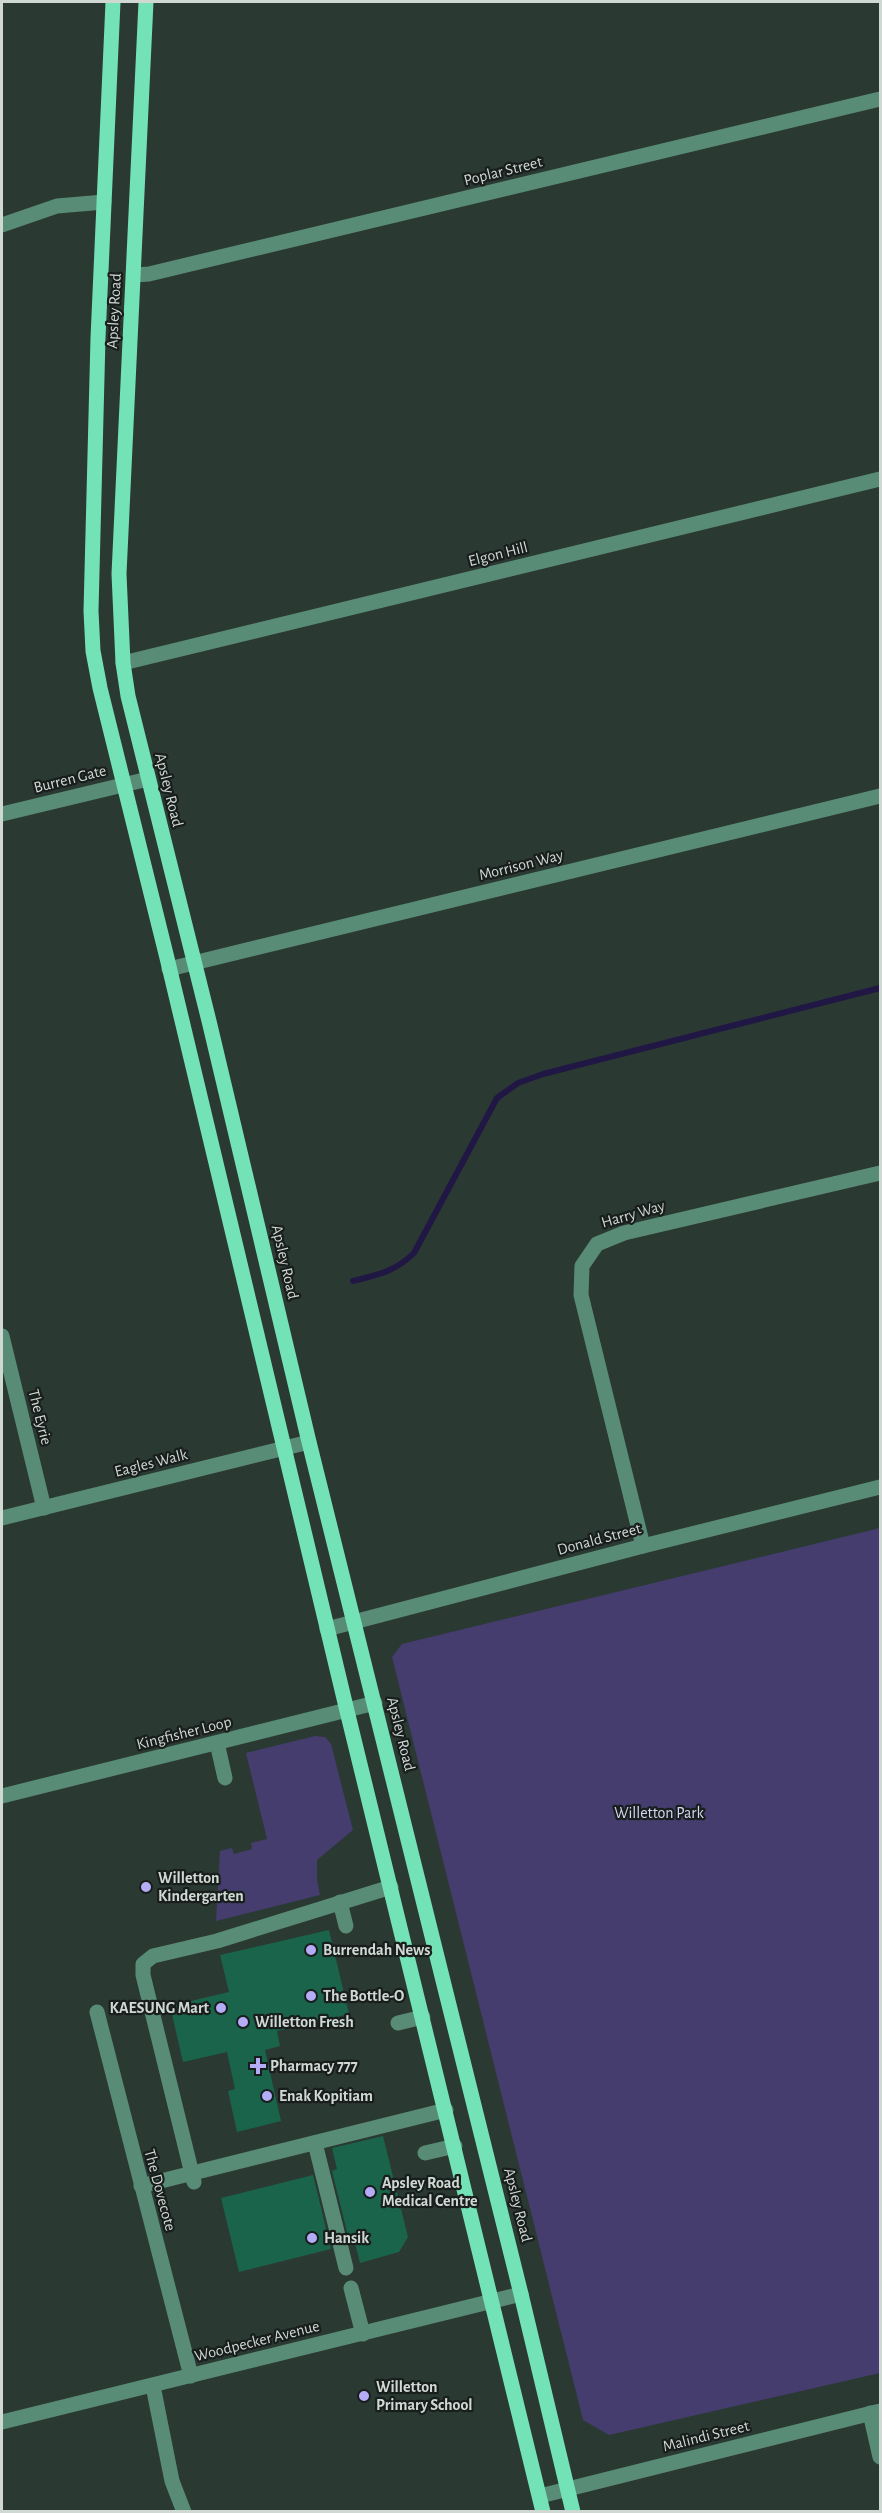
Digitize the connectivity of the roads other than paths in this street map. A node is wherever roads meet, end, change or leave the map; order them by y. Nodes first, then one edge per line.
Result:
1 (112, 2) edge
2 (147, 2) edge
3 (880, 99) edge
4 (104, 202) junction
5 (2, 225) edge
6 (134, 275) junction
7 (880, 479) edge
8 (123, 663) junction
9 (148, 779) junction
10 (124, 785) junction
11 (880, 796) edge
12 (2, 814) edge
13 (194, 964) junction
14 (169, 969) junction
15 (880, 1173) edge
16 (2, 1336) edge
17 (309, 1442) junction
18 (284, 1448) junction
19 (880, 1488) edge
20 (44, 1508) junction
21 (2, 1518) edge
22 (643, 1546) junction
23 (355, 1622) junction
24 (327, 1629) junction
25 (375, 1703) junction
26 (347, 1711) junction
27 (217, 1743) junction
28 (225, 1778) dead end
29 (2, 1796) edge
30 (390, 1887) junction
31 (340, 1902) junction
32 (346, 1926) dead end
33 (97, 2012) dead end
34 (423, 2017) junction
35 (398, 2023) dead end
36 (446, 2110) junction
37 (315, 2143) junction
38 (455, 2146) junction
39 (425, 2153) dead end
40 (193, 2178) junction
41 (141, 2186) junction
42 (346, 2268) dead end
43 (351, 2288) dead end
44 (521, 2294) junction
45 (493, 2301) junction
46 (363, 2334) junction
47 (191, 2376) junction
48 (153, 2386) junction
49 (875, 2412) edge
50 (2, 2422) edge
51 (880, 2457) edge
52 (568, 2489) junction
53 (540, 2496) junction
54 (184, 2511) edge
55 (543, 2511) edge
56 (573, 2511) edge

1 - 4 main road, Apsley Road
2 - 6 main road, Apsley Road
3 - 6 street, Poplar Street
4 - 5 street
4 - 10 main road, Apsley Road
6 - 8 main road, Apsley Road
7 - 8 street, Elgon Hill
8 - 9 main road, Apsley Road
9 - 10 street, Burren Gate
9 - 13 main road, Apsley Road
10 - 12 street, Burren Gate
10 - 14 main road, Apsley Road
11 - 13 street, Morrison Way
13 - 14 street, Morrison Way
13 - 17 main road, Apsley Road
14 - 18 main road, Apsley Road
15 - 22 street, Harry Way
16 - 20 street, The Eyrie
17 - 18 street, Eagles Walk
17 - 23 main road, Apsley Road
18 - 20 street, Eagles Walk
18 - 24 main road, Apsley Road
19 - 22 street, Donald Street
20 - 21 street, Eagles Walk
22 - 23 street, Donald Street
23 - 24 street, Donald Street
23 - 25 main road, Apsley Road
24 - 26 main road, Apsley Road
25 - 26 street, Kingfisher Loop
25 - 44 main road, Apsley Road
26 - 27 street, Kingfisher Loop
26 - 30 main road, Apsley Road
27 - 28 street
27 - 29 street, Kingfisher Loop
30 - 31 street
30 - 34 main road, Apsley Road
31 - 32 street
31 - 40 street
33 - 41 street, The Dovecote
34 - 35 street
34 - 36 main road, Apsley Road
36 - 37 street
36 - 38 main road, Apsley Road
37 - 40 street
37 - 42 street
38 - 39 street
38 - 45 main road, Apsley Road
40 - 41 street
41 - 47 street, The Dovecote
43 - 46 street
44 - 45 street, Woodpecker Avenue
44 - 52 main road, Apsley Road
45 - 46 street, Woodpecker Avenue
45 - 53 main road, Apsley Road
46 - 47 street, Woodpecker Avenue
47 - 48 street, Woodpecker Avenue
48 - 50 street, Woodpecker Avenue
48 - 54 street
49 - 51 street
49 - 52 street, Malindi Street
52 - 53 street, Malindi Street
52 - 56 main road, Apsley Road
53 - 55 main road, Apsley Road

